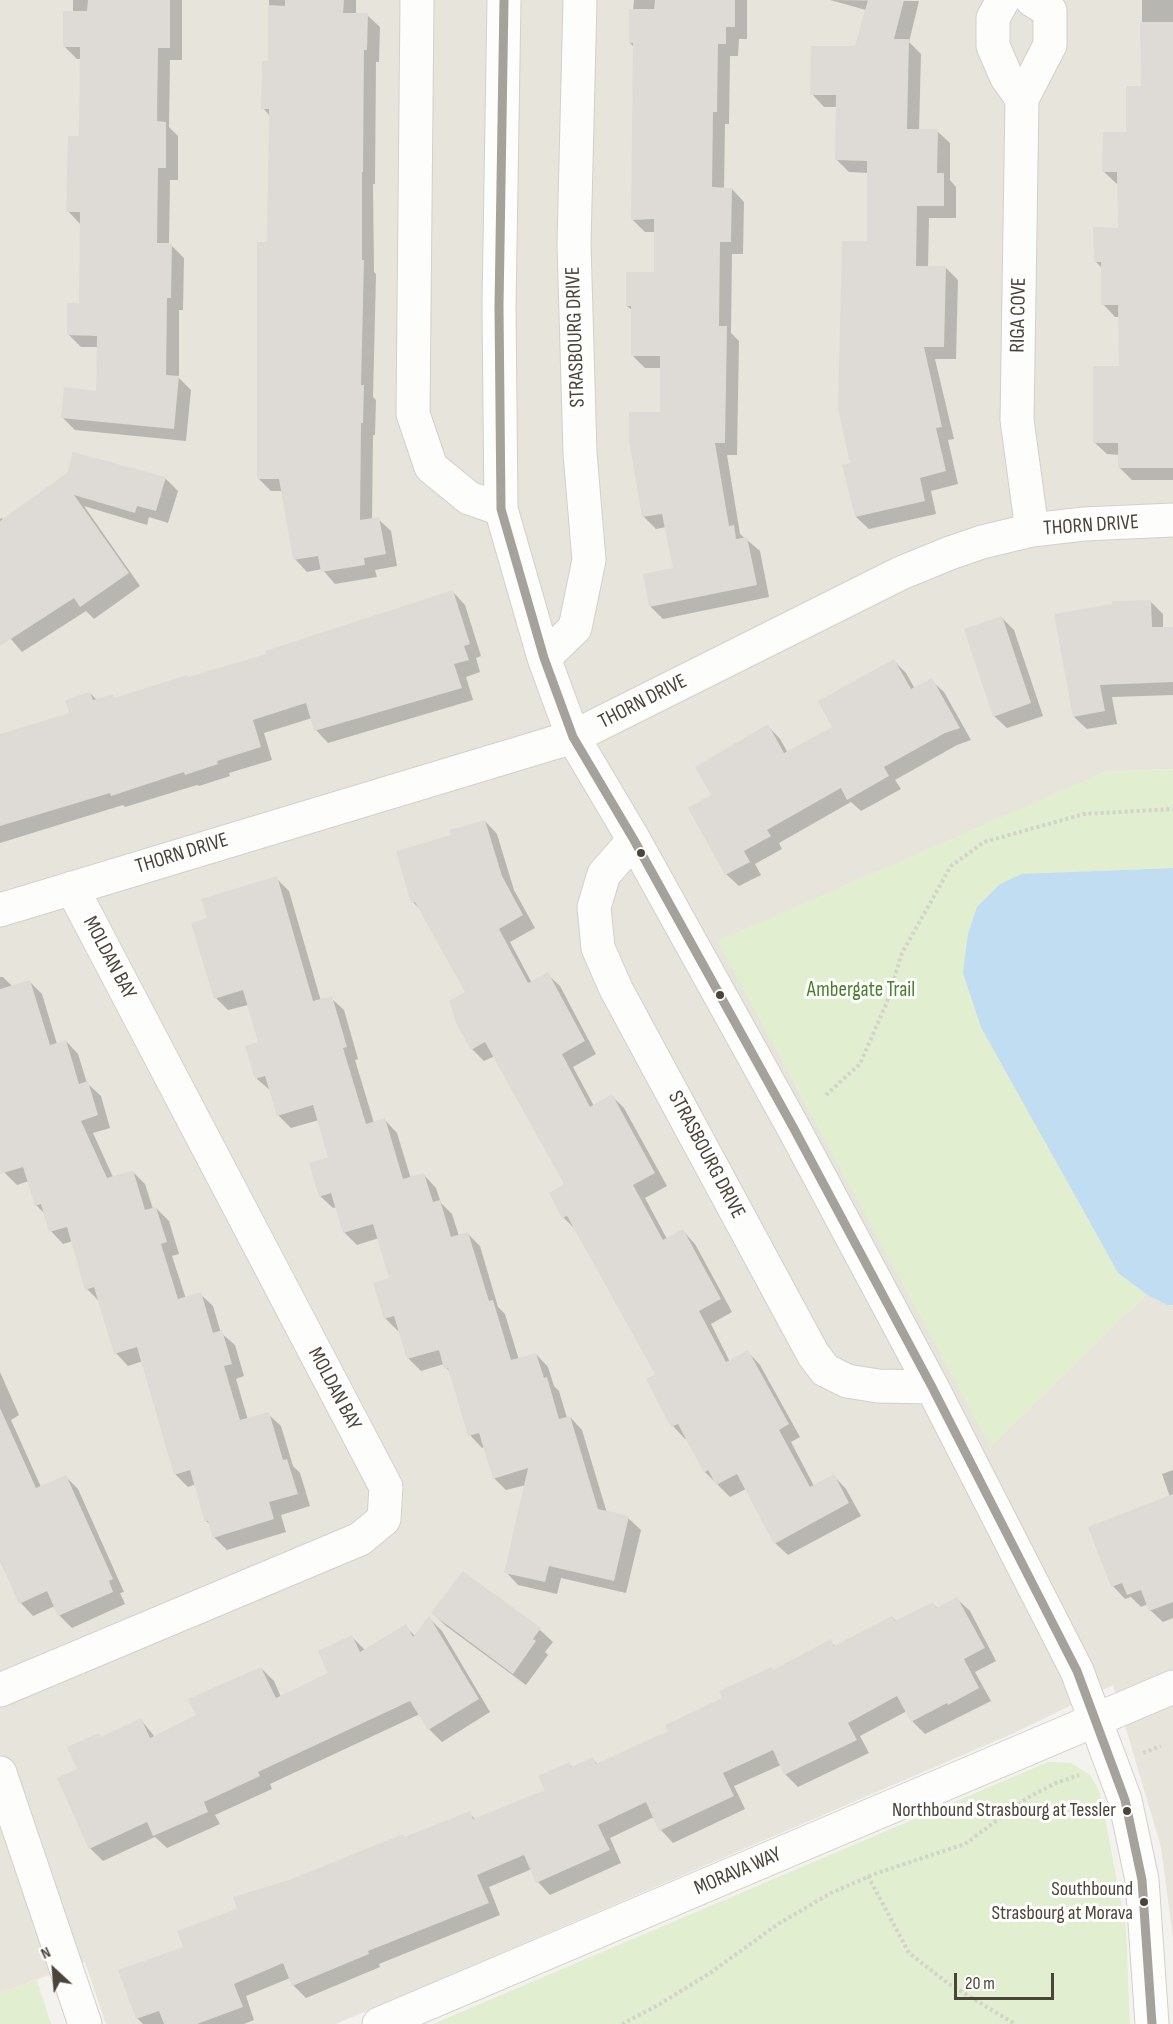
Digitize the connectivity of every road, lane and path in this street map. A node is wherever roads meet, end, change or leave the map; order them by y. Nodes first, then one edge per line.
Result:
1 (417, 0) edge
2 (504, 0) edge
3 (580, 0) edge
4 (1003, 0) edge
5 (1032, 0) edge
6 (1022, 99) junction
7 (501, 509) junction
8 (1173, 520) edge
9 (1032, 530) junction
10 (544, 658) junction
11 (573, 737) junction
12 (1173, 809) edge
13 (634, 840) junction
14 (72, 888) junction
15 (0, 910) edge
16 (826, 1095) dead end
17 (932, 1387) junction
18 (1173, 1687) edge
19 (0, 1690) edge
20 (1096, 1720) junction
21 (1161, 1746) dead end
22 (1112, 1763) junction
23 (0, 1773) edge
24 (868, 1876) junction
25 (85, 2024) edge
26 (379, 2024) edge
27 (622, 2024) edge
28 (1015, 2024) edge
29 (1152, 2024) edge

1 - 7 street
2 - 7 street
3 - 10 street, STRASBOURG DRIVE
4 - 6 street
5 - 6 street, RIGA COVE
6 - 9 street, RIGA COVE
7 - 10 street
8 - 9 street, THORN DRIVE
9 - 11 street, THORN DRIVE
10 - 11 street
11 - 13 street
11 - 14 street, THORN DRIVE
12 - 16 path
13 - 17 street
13 - 17 street, STRASBOURG DRIVE
14 - 15 street, THORN DRIVE
14 - 19 street, MOLDAN BAY
17 - 20 street
18 - 20 street, MORAVA WAY
20 - 22 street
20 - 26 street, MORAVA WAY
21 - 22 path
22 - 24 path
22 - 29 street
23 - 25 street
24 - 27 path
24 - 28 path

